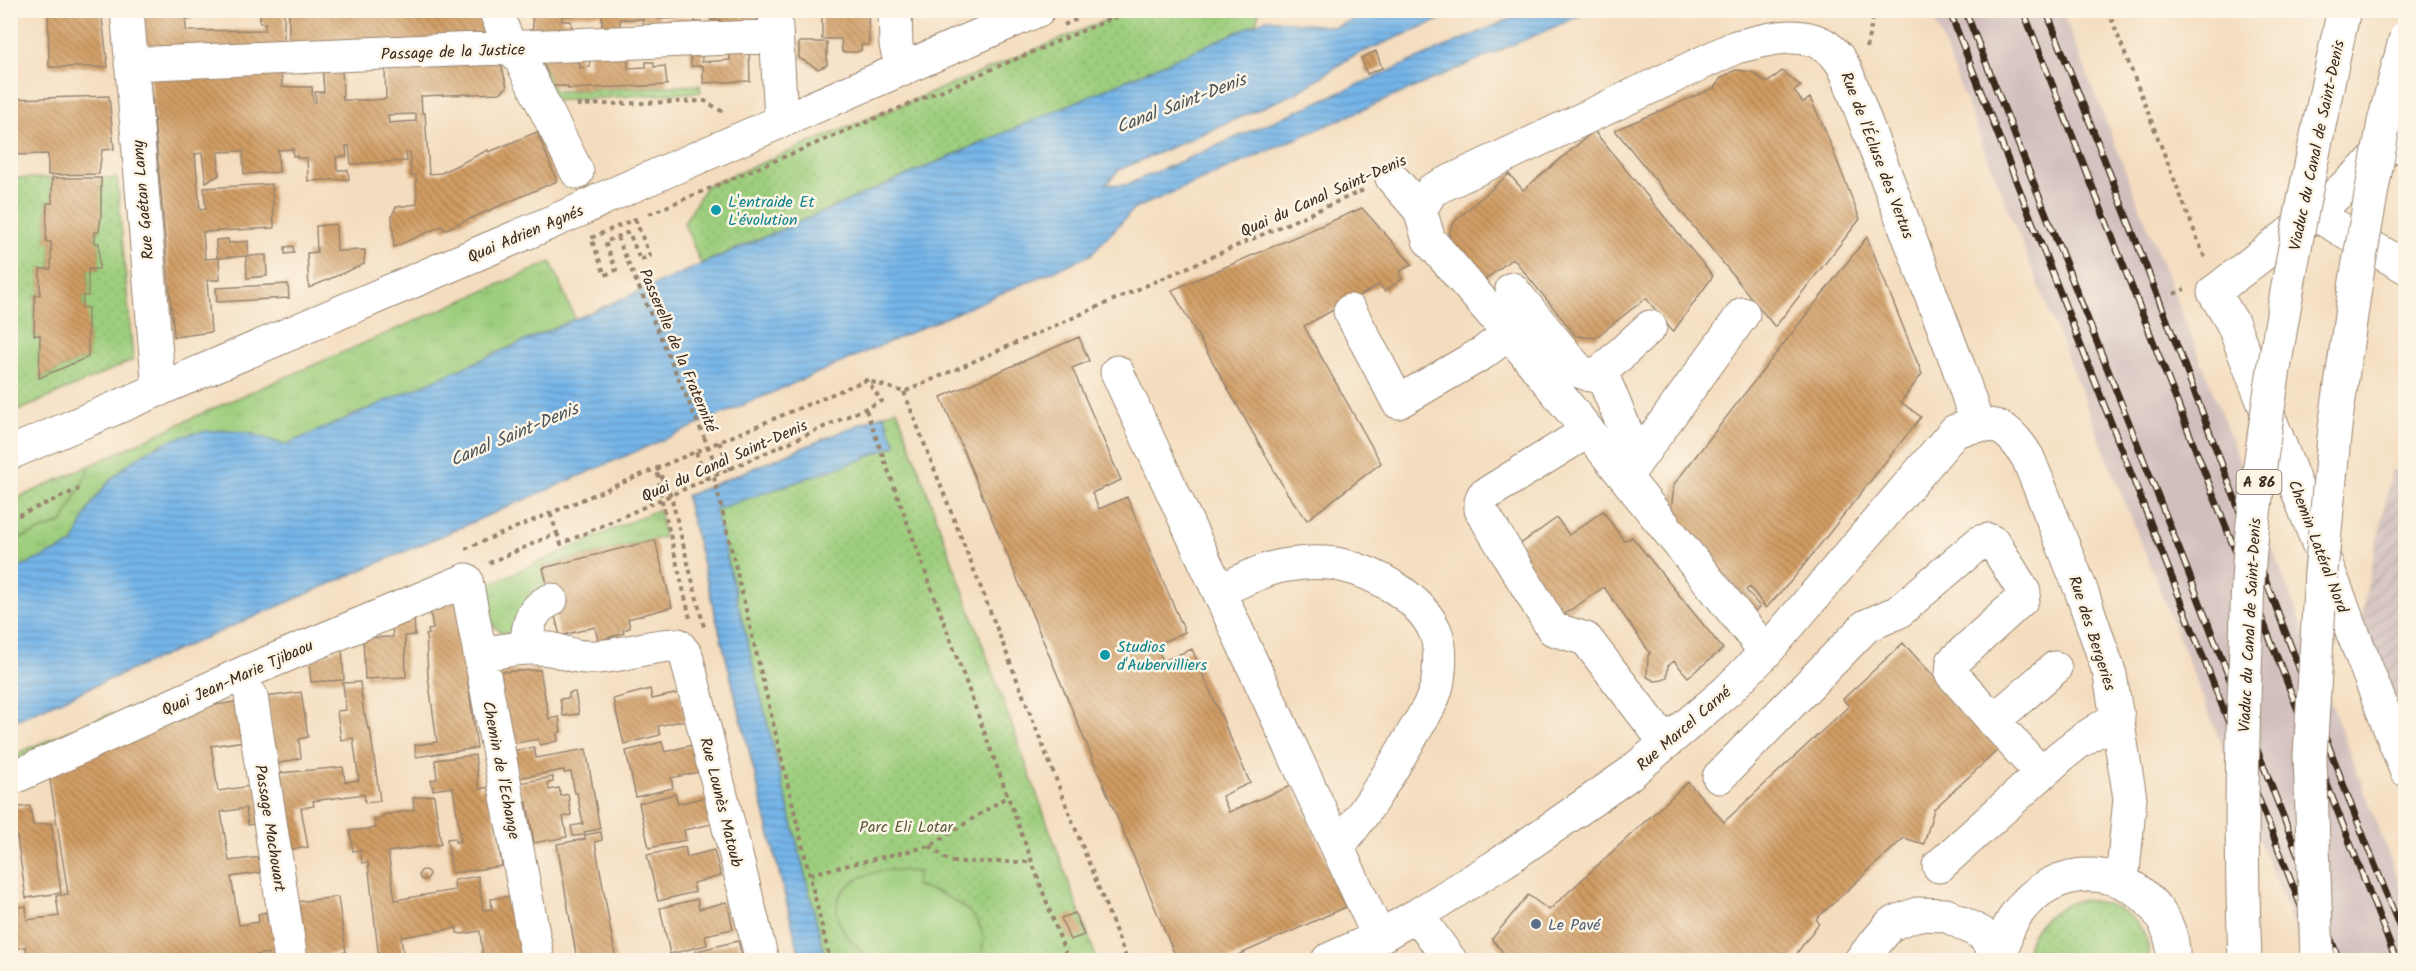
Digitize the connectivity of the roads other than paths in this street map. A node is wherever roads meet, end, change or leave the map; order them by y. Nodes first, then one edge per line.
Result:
1 (127, 10) edge
2 (495, 10) edge
3 (895, 10) edge
4 (1038, 10) edge
5 (2344, 10) edge
6 (775, 23) edge
7 (2406, 37) edge
8 (511, 49) junction
9 (131, 64) junction
10 (902, 70) junction
11 (782, 120) junction
12 (2406, 131) edge
13 (577, 172) dead end
14 (1392, 178) road end
15 (1420, 210) junction
16 (2315, 214) junction
17 (2406, 267) edge
18 (1512, 289) dead end
19 (1350, 311) dead end
20 (1743, 314) dead end
21 (1650, 327) dead end
22 (1509, 333) junction
23 (1117, 372) dead end
24 (1601, 372) junction
25 (159, 390) junction
26 (1977, 424) junction
27 (1588, 431) junction
28 (10, 453) edge
29 (1631, 467) junction
30 (466, 580) joint
31 (1219, 591) junction
32 (551, 600) dead end
33 (527, 648) junction
34 (1766, 652) junction
35 (480, 655) junction
36 (2055, 668) dead end
37 (251, 696) dead end
38 (2118, 717) junction
39 (1993, 721) junction
40 (1666, 743) junction
41 (2406, 770) edge
42 (2041, 774) junction
43 (1719, 777) dead end
44 (10, 779) edge
45 (1338, 846) junction
46 (1939, 866) dead end
47 (2122, 881) junction
48 (1418, 915) junction
49 (1379, 937) junction
50 (291, 960) edge
51 (538, 960) edge
52 (762, 960) edge
53 (1328, 960) edge
54 (1450, 960) edge
55 (1860, 960) edge
56 (2002, 960) edge
57 (2173, 960) edge
58 (2245, 960) edge
59 (2317, 960) edge

1 - 9 main road, Rue Gaétan Lamy
2 - 8 main road
3 - 10 main road
4 - 10 main road, Quai Adrien Agnés
5 - 58 main road, Viaduc du Canal de Saint-Denis / A 86, bridge
6 - 8 main road, Passage de la Justice
6 - 11 main road
7 - 59 main road, bridge
8 - 9 main road, Passage de la Justice
8 - 13 main road
9 - 25 main road, Rue Gaétan Lamy
10 - 11 main road, Quai Adrien Agnés
11 - 25 main road, Quai Adrien Agnés
12 - 16 main road
14 - 15 main road
15 - 22 main road
15 - 26 main road, Rue de l'Écluse des Vertus
16 - 17 main road
16 - 41 main road, Chemin Latéral Nord
18 - 24 main road
19 - 22 main road
20 - 29 main road
21 - 24 main road
22 - 27 main road
23 - 31 main road
24 - 29 main road
25 - 28 main road, Quai Adrien Agnés
26 - 34 main road, Rue Marcel Carné
26 - 38 main road, Rue des Bergeries
27 - 29 main road
27 - 40 main road
29 - 34 main road
30 - 35 main road, Chemin de l'Echange
30 - 44 main road, Quai Jean-Marie Tjibaou
31 - 45 main road
31 - 45 main road
32 - 33 main road
33 - 35 main road
33 - 52 main road, Rue Lounès Matoub
34 - 40 main road, Rue Marcel Carné
35 - 51 main road, Chemin de l'Echange
36 - 39 main road
37 - 50 main road, Passage Machouart
38 - 42 main road
38 - 47 main road, Rue des Bergeries
39 - 42 main road
39 - 43 main road
40 - 48 main road, Rue Marcel Carné
42 - 46 main road
45 - 49 main road
47 - 56 main road
47 - 57 main road
48 - 49 main road, Rue Marcel Carné
48 - 54 main road
49 - 53 main road, Rue Marcel Carné
55 - 56 main road

